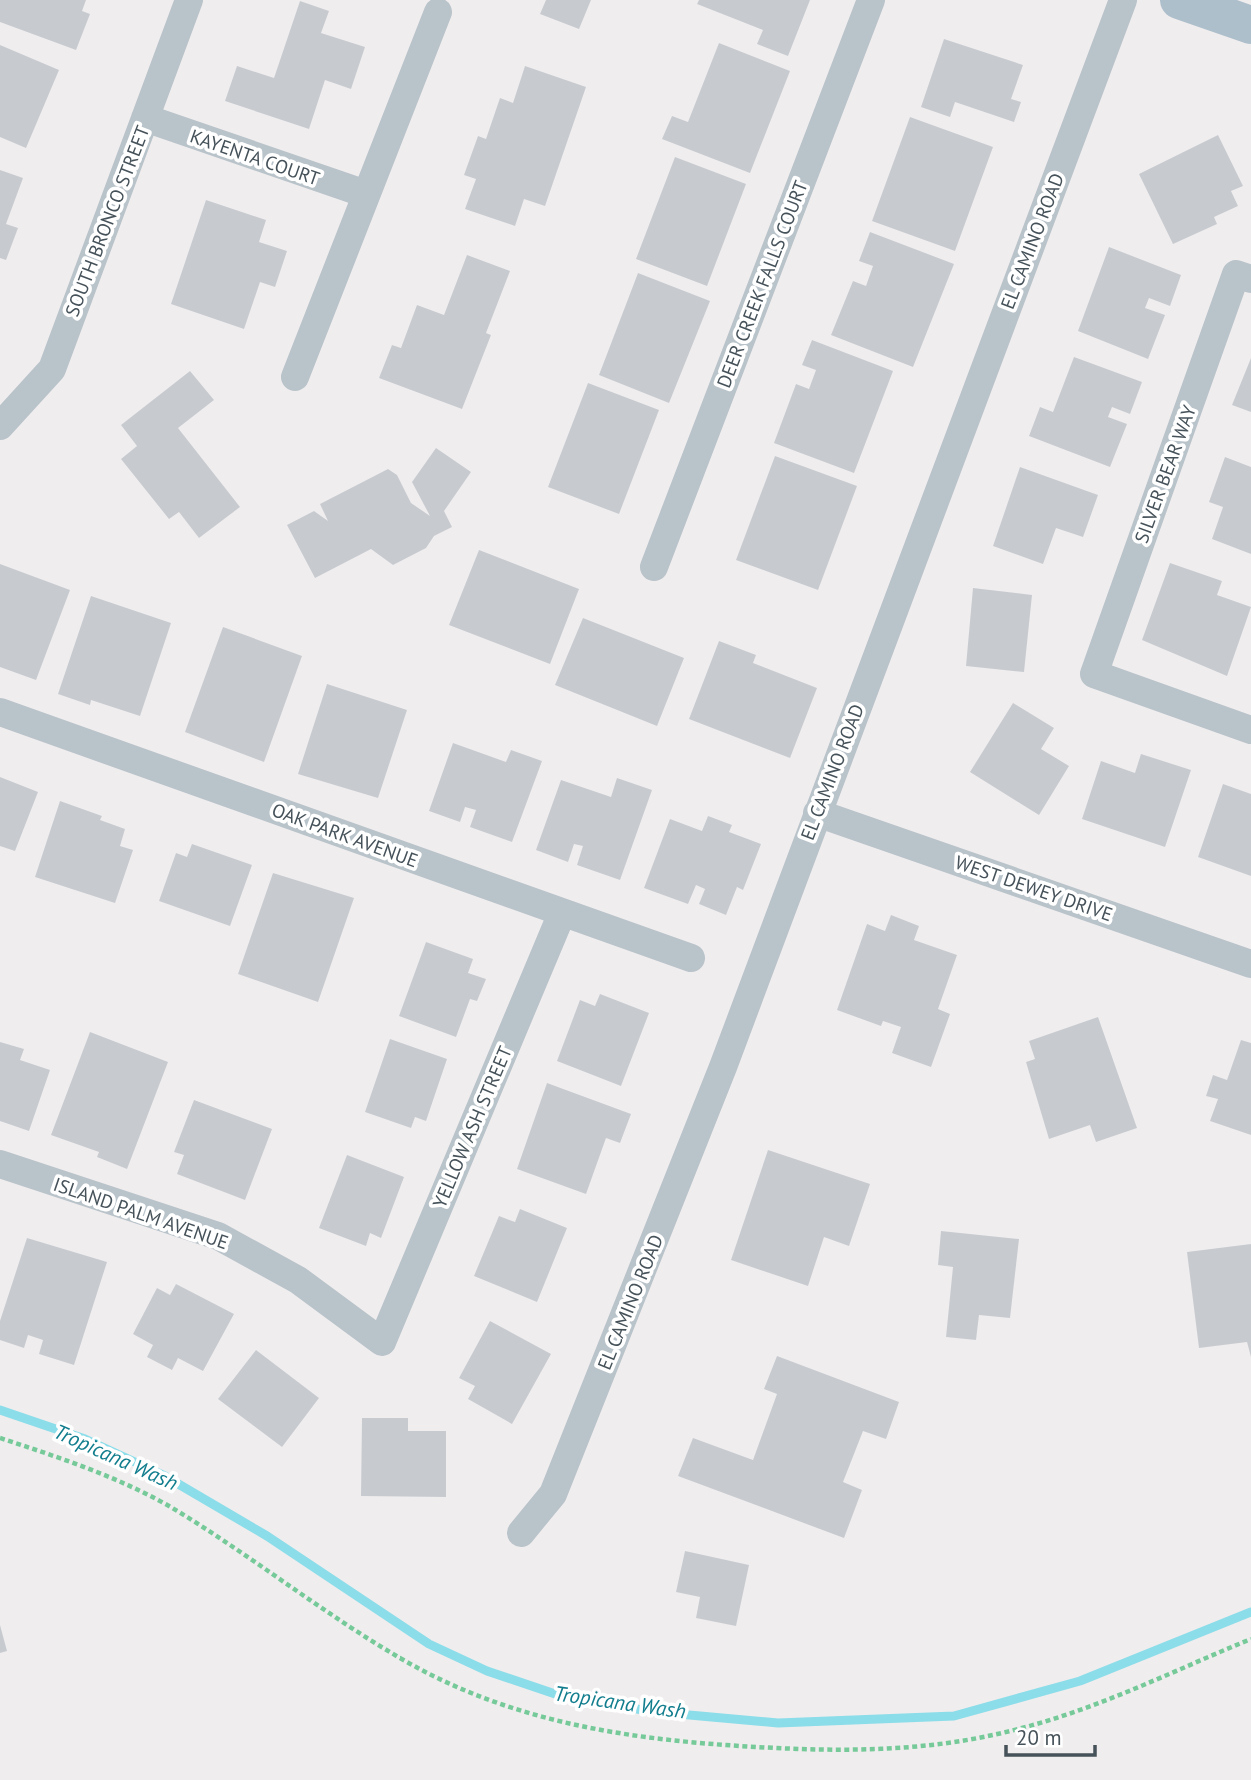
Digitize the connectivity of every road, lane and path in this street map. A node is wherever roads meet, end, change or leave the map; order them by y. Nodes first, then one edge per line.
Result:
1 (189, 0) edge
2 (871, 0) edge
3 (1123, 0) edge
4 (1179, 0) edge
5 (438, 12) dead end
6 (1251, 25) edge
7 (145, 118) junction
8 (366, 194) junction
9 (1244, 276) edge
10 (295, 377) dead end
11 (0, 426) edge
12 (654, 567) dead end
13 (0, 712) edge
14 (1251, 730) edge
15 (817, 813) junction
16 (562, 913) junction
17 (691, 958) dead end
18 (1251, 964) edge
19 (0, 1164) edge
20 (382, 1342) joint
21 (0, 1438) edge
22 (521, 1533) dead end
23 (1251, 1639) edge

1 - 7 street, SOUTH BRONCO STREET
2 - 12 street, DEER CREEK FALLS COURT
3 - 15 street, EL CAMINO ROAD
4 - 6 main road
5 - 8 street
7 - 8 street, KAYENTA COURT
7 - 11 street, SOUTH BRONCO STREET
8 - 10 street
9 - 14 street, SILVER BEAR WAY
13 - 16 street, OAK PARK AVENUE
15 - 18 street, WEST DEWEY DRIVE
15 - 22 street, EL CAMINO ROAD
16 - 17 street, OAK PARK AVENUE
16 - 20 street, YELLOW ASH STREET
19 - 20 street, ISLAND PALM AVENUE
21 - 23 path

